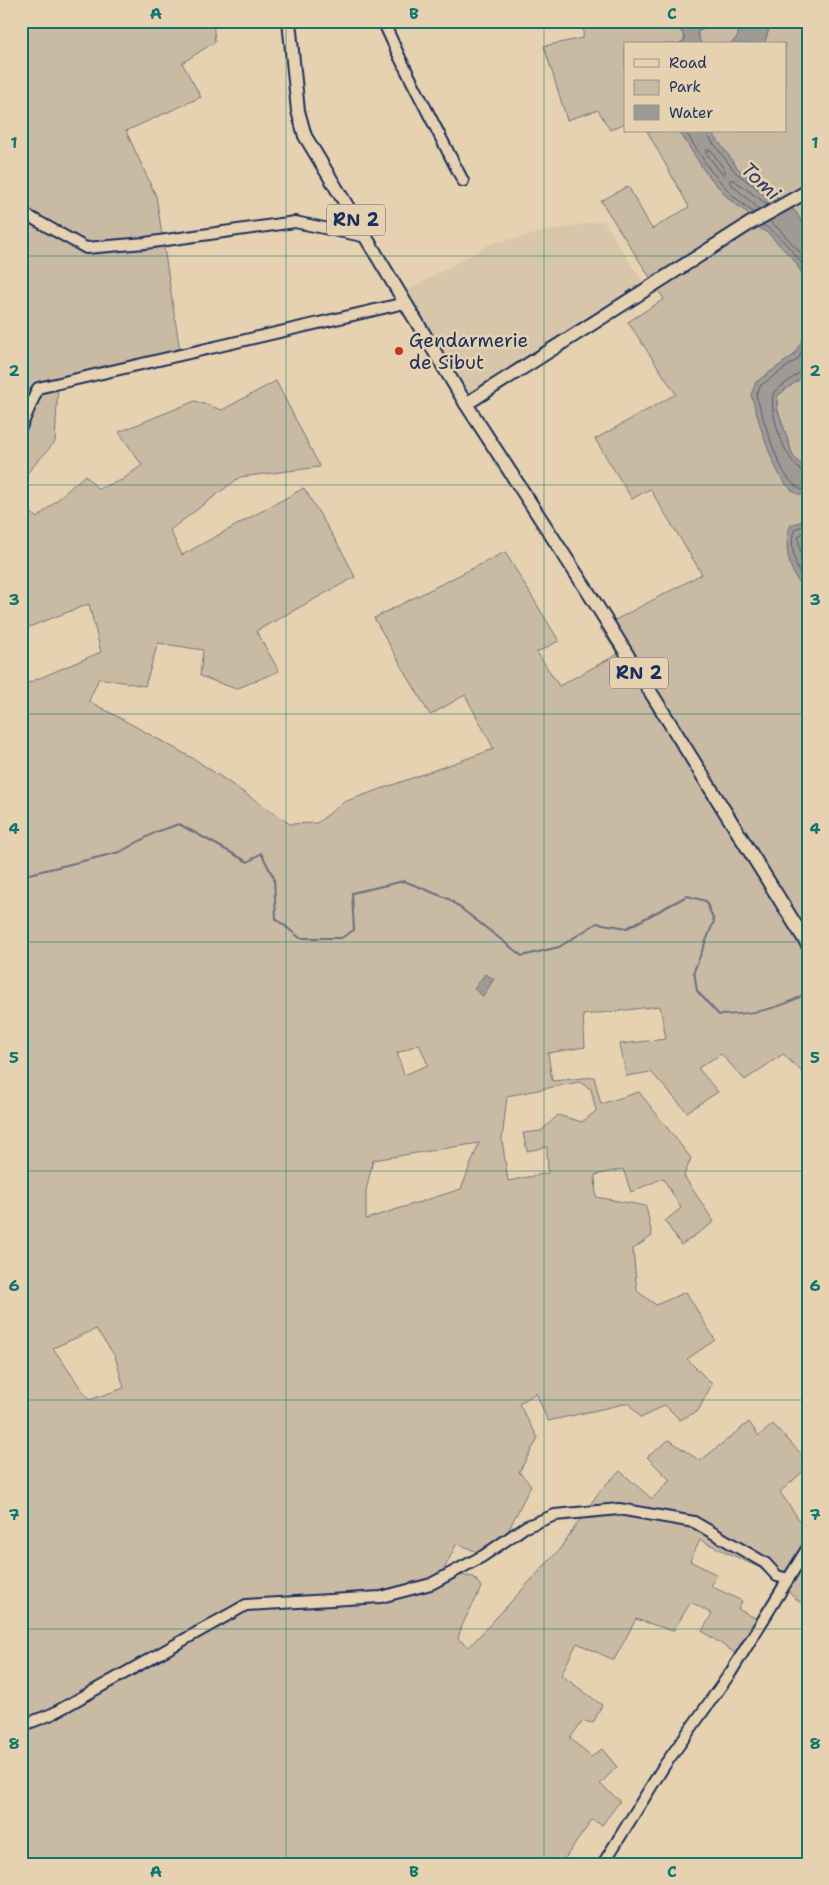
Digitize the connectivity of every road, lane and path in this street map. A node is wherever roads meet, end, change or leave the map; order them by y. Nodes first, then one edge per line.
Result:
1 (289, 21) edge
2 (383, 21) edge
3 (463, 181) dead end
4 (808, 191) edge
5 (21, 212) edge
6 (367, 237) junction
7 (405, 303) junction
8 (466, 404) junction
9 (21, 427) edge
10 (808, 945) edge
11 (807, 1549) edge
12 (788, 1579) junction
13 (21, 1726) edge
14 (603, 1864) edge

1 - 6 main road, RN 2
2 - 3 street
4 - 8 main road
5 - 6 street
6 - 7 main road, RN 2
7 - 8 main road, RN 2
7 - 9 street
8 - 10 main road, RN 2
11 - 12 street
12 - 13 street
12 - 14 street

